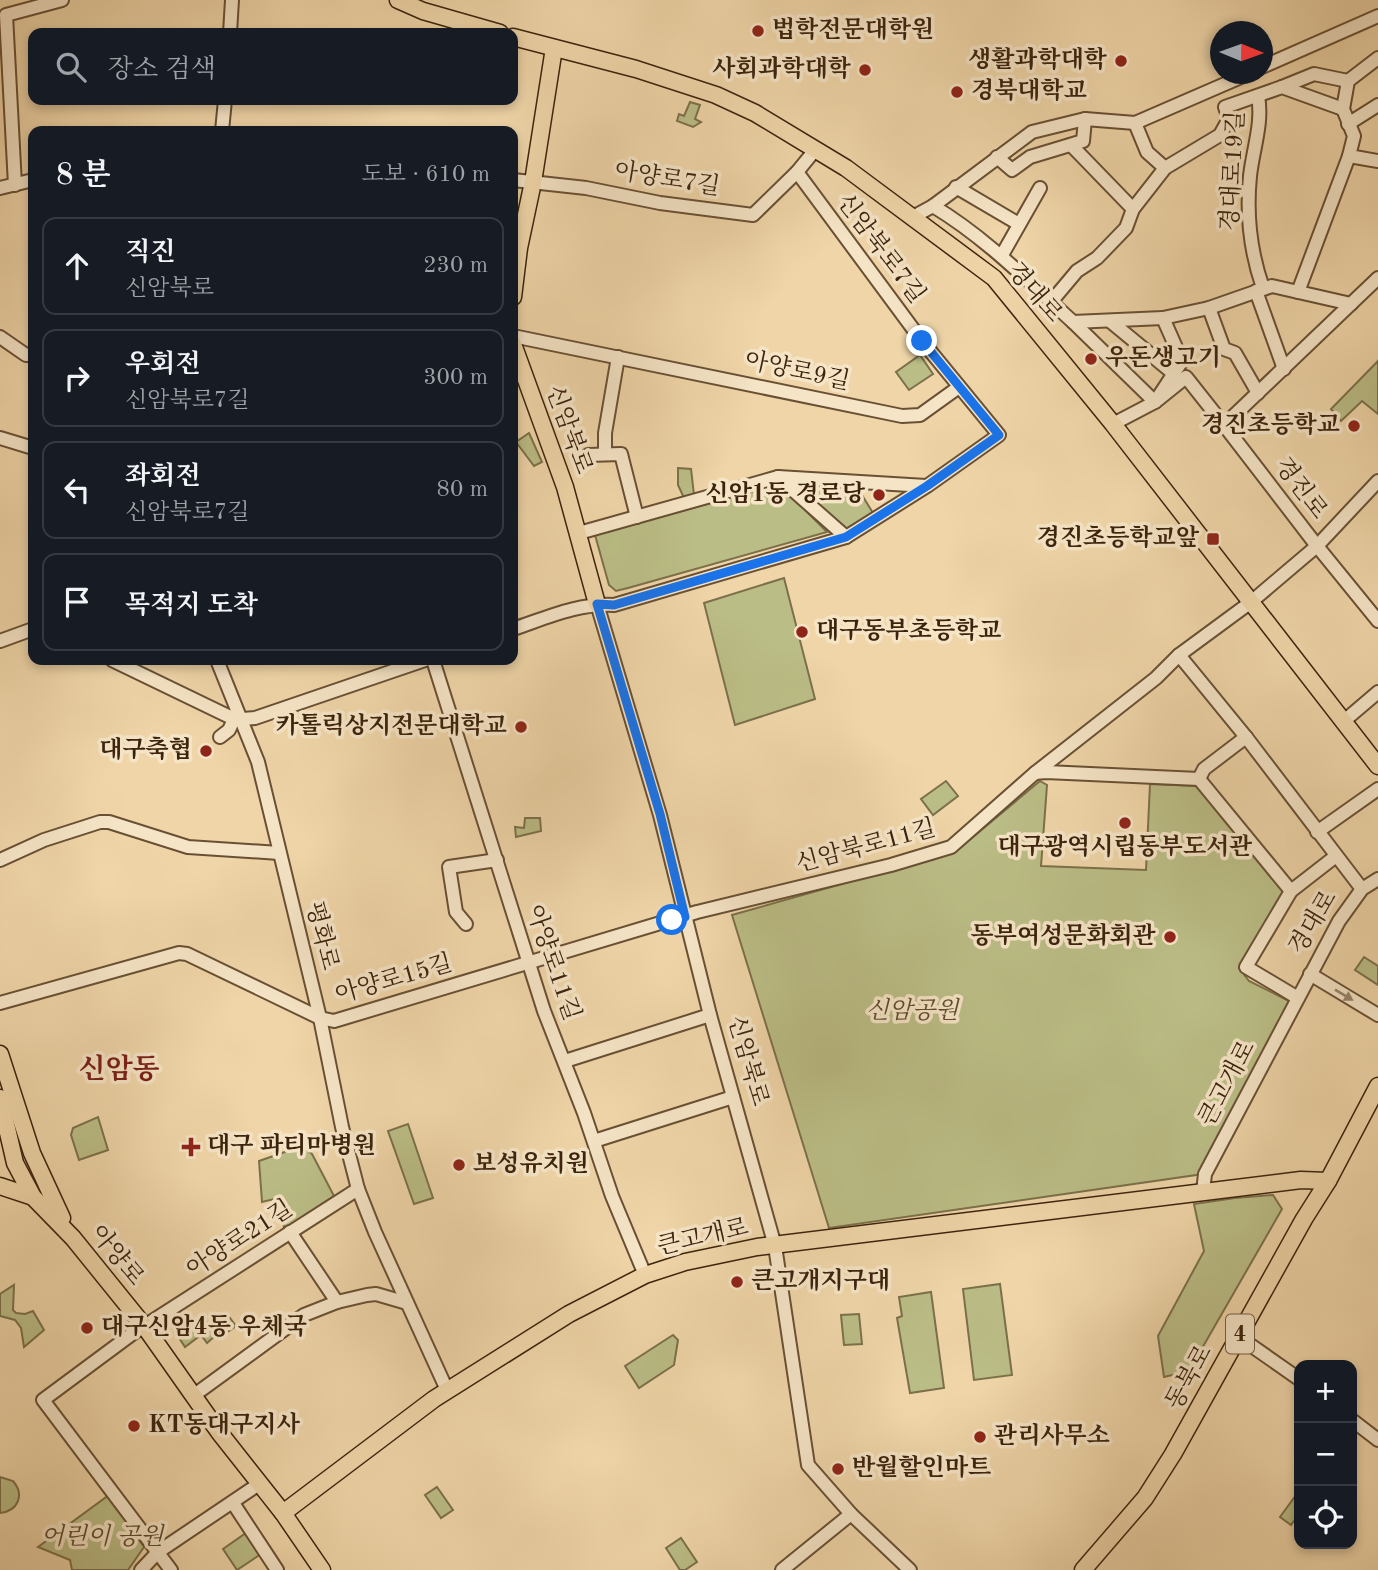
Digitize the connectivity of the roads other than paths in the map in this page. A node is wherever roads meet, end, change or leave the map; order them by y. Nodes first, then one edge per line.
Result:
1 (62, 0) edge
2 (232, 0) edge
3 (398, 0) edge
4 (1377, 17) edge
5 (230, 28) edge
6 (482, 28) edge
7 (518, 38) edge
8 (554, 48) junction
9 (1377, 57) edge
10 (1273, 62) edge
11 (1348, 81) junction
12 (1225, 84) edge
13 (1282, 87) junction
14 (1213, 89) junction
15 (1258, 96) junction
16 (225, 105) edge
17 (1378, 105) edge
18 (1225, 107) junction
19 (1343, 109) junction
20 (1085, 119) junction
21 (1135, 123) junction
22 (1348, 124) junction
23 (222, 126) edge
24 (1071, 145) junction
25 (815, 150) junction
26 (1349, 156) junction
27 (997, 157) junction
28 (1378, 161) edge
29 (1164, 168) junction
30 (797, 172) junction
31 (518, 180) edge
32 (28, 181) edge
33 (533, 181) junction
34 (15, 185) junction
35 (956, 187) junction
36 (0, 188) edge
37 (1040, 188) dead end
38 (933, 206) junction
39 (1133, 209) junction
40 (911, 218) junction
41 (1019, 224) junction
42 (518, 233) edge
43 (1002, 255) junction
44 (1378, 278) edge
45 (1259, 290) junction
46 (1298, 292) junction
47 (1051, 302) junction
48 (1351, 304) junction
49 (1209, 308) junction
50 (1163, 318) junction
51 (1110, 321) junction
52 (1073, 322) junction
53 (0, 337) edge
54 (518, 337) edge
55 (28, 355) edge
56 (618, 357) junction
57 (518, 358) edge
58 (1283, 369) junction
59 (1173, 373) junction
60 (960, 387) junction
61 (1258, 393) junction
62 (1155, 402) junction
63 (1113, 424) junction
64 (1224, 425) junction
65 (0, 438) edge
66 (28, 447) edge
67 (605, 454) junction
68 (588, 455) dead end
69 (778, 477) junction
70 (1377, 484) edge
71 (927, 486) junction
72 (637, 517) junction
73 (579, 533) junction
74 (846, 537) junction
75 (1317, 546) junction
76 (1251, 601) junction
77 (597, 604) junction
78 (1378, 621) edge
79 (518, 627) edge
80 (28, 631) edge
81 (0, 641) edge
82 (1179, 654) junction
83 (123, 665) edge
84 (219, 665) edge
85 (411, 665) edge
86 (435, 665) edge
87 (1378, 692) edge
88 (239, 718) junction
89 (1344, 721) junction
90 (220, 737) dead end
91 (1246, 737) junction
92 (1378, 766) edge
93 (1035, 773) junction
94 (1199, 779) junction
95 (1378, 789) edge
96 (1317, 832) junction
97 (279, 853) junction
98 (1336, 856) junction
99 (0, 860) edge
100 (497, 860) junction
101 (1378, 878) edge
102 (1362, 889) junction
103 (1291, 891) junction
104 (685, 917) junction
105 (466, 925) dead end
106 (528, 963) junction
107 (1310, 974) junction
108 (1298, 998) junction
109 (0, 1003) edge
110 (710, 1015) junction
111 (1378, 1015) edge
112 (320, 1018) junction
113 (0, 1054) edge
114 (565, 1061) junction
115 (1378, 1086) edge
116 (733, 1097) junction
117 (8, 1100) edge
118 (4, 1136) edge
119 (594, 1141) junction
120 (1328, 1181) junction
121 (0, 1188) edge
122 (358, 1189) junction
123 (1203, 1192) junction
124 (26, 1194) junction
125 (51, 1215) junction
126 (290, 1232) junction
127 (73, 1238) junction
128 (775, 1246) junction
129 (645, 1275) junction
130 (337, 1302) junction
131 (407, 1303) junction
132 (145, 1327) junction
133 (1239, 1336) junction
134 (1294, 1375) edge
135 (447, 1390) junction
136 (192, 1396) junction
137 (1356, 1423) edge
138 (1378, 1440) edge
139 (259, 1484) junction
140 (233, 1503) junction
141 (283, 1513) junction
142 (850, 1514) junction
143 (158, 1552) junction
144 (141, 1570) edge
145 (171, 1570) edge
146 (277, 1570) edge
147 (322, 1570) edge
148 (782, 1570) edge
149 (910, 1570) edge
150 (1083, 1570) edge

1 - 34 street
2 - 5 street
3 - 6 main road
4 - 10 street
7 - 8 main road, 경대로
8 - 25 main road, 경대로
8 - 33 main road
9 - 11 street
11 - 13 street
11 - 19 street
12 - 14 street
13 - 15 street
13 - 19 street
14 - 18 street
14 - 21 street
15 - 18 street
15 - 45 street, 경대로19길
16 - 23 street
17 - 22 street
18 - 29 street
19 - 22 street
20 - 21 street
20 - 24 street
20 - 27 street
21 - 29 street
22 - 26 street
24 - 27 street
24 - 39 street
25 - 30 street
25 - 40 main road, 경대로
26 - 28 street
26 - 46 street
27 - 35 street
29 - 39 street
30 - 33 street, 아양로7길
30 - 60 street, 신암북로7길
31 - 33 street, 아양로7길
32 - 34 street
33 - 42 main road
34 - 36 street
35 - 38 street
35 - 41 street
37 - 41 street
38 - 40 street
38 - 43 street
39 - 47 street
40 - 63 main road, 경대로
41 - 43 street
43 - 47 street
44 - 48 street
45 - 46 street
45 - 49 street
45 - 58 street, 경대로19길
46 - 48 street
47 - 52 street
48 - 58 street
49 - 50 street
49 - 61 street
50 - 51 street
50 - 59 street
51 - 52 street
51 - 59 street
52 - 62 street
53 - 55 street
54 - 56 street, 아양로9길
56 - 60 street, 아양로9길
56 - 67 street
57 - 73 main road, 신암북로
58 - 61 street
59 - 62 street
60 - 71 street, 신암북로7길
61 - 64 street
62 - 63 street
62 - 64 street, 경진로
63 - 76 main road, 경대로
64 - 75 street, 경진로
65 - 66 street
67 - 68 street, 신암북로
67 - 72 street, 신암북로
69 - 71 street
69 - 72 street
69 - 74 street
70 - 75 street, 경진로
71 - 74 street, 신암북로7길
72 - 73 street
73 - 77 main road, 신암북로
74 - 77 street, 신암북로7길
75 - 76 street, 경진로
75 - 78 street, 경진로
76 - 82 street, 신암북로11길
76 - 89 main road, 경대로
77 - 79 street
77 - 104 street, 신암북로
80 - 81 street
82 - 91 street
82 - 93 street, 신암북로11길
83 - 88 street
84 - 88 street, 평화로
85 - 88 street
86 - 100 street, 아양로11길
87 - 89 street
88 - 90 street
88 - 97 street, 평화로
89 - 92 main road, 경대로
91 - 94 street
91 - 96 street
93 - 94 street
93 - 104 street, 신암북로11길
94 - 103 street
95 - 96 street
96 - 98 street
97 - 99 street
97 - 112 street, 평화로
98 - 102 street
98 - 103 street
100 - 105 street, 아양로15길
100 - 106 street, 아양로11길
101 - 102 street, 경대로
102 - 107 street, 경대로
103 - 108 street
104 - 106 street, 아양로15길
104 - 110 street, 신암북로
106 - 112 street, 아양로15길
106 - 114 street, 아양로11길
107 - 108 street, 경대로
107 -> 111 street
108 - 123 street, 큰고개로
109 - 112 street, 아양로15길
110 - 114 street
110 - 116 street, 신암북로
112 - 122 street, 평화로
113 - 117 main road
114 - 119 street, 아양로11길
115 - 120 main road, 동북로 / 4
116 - 119 street
116 - 128 street, 신암북로
117 - 118 main road
117 - 127 main road
118 - 124 main road
118 - 125 main road
119 - 129 street, 아양로11길
120 - 123 main road, 큰고개로
120 - 133 main road, 동북로 / 4
121 - 124 main road
122 - 126 street, 아양로21길
122 - 131 street, 평화로
123 - 128 main road, 큰고개로
124 - 125 main road, 아양로
125 - 127 main road, 아양로
126 - 130 street
126 - 132 street, 아양로21길
127 - 132 main road, 아양로
128 - 129 main road, 큰고개로
128 - 142 street, 신암북로
129 - 135 main road, 큰고개로
130 - 131 street
130 - 136 street
131 - 135 street, 평화로
132 - 136 main road, 아양로
132 - 143 street, 아양로21길
133 - 134 street
133 - 150 main road, 동북로 / 4
135 - 141 main road, 큰고개로
136 - 139 main road, 아양로
137 - 138 street
139 - 140 street
139 - 141 main road, 아양로
140 - 143 street
140 - 146 street
141 - 147 main road, 아양로
142 - 148 street
142 - 149 street, 신암북로
143 - 144 street
143 - 145 street

